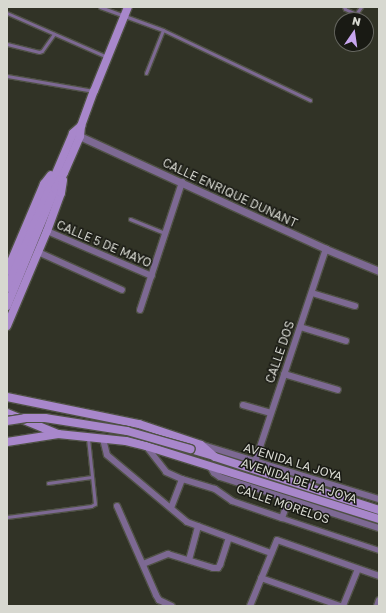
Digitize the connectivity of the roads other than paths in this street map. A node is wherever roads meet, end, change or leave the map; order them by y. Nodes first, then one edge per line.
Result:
1 (100, 7) edge
2 (128, 7) edge
3 (344, 7) edge
4 (361, 7) edge
5 (7, 13) edge
6 (125, 16) junction
7 (163, 30) junction
8 (54, 34) junction
9 (7, 44) edge
10 (108, 57) junction
11 (146, 74) dead end
12 (7, 76) edge
13 (94, 91) junction
14 (310, 100) dead end
15 (76, 134) junction
16 (57, 168) junction
17 (64, 173) junction
18 (182, 182) junction
19 (130, 219) dead end
20 (47, 231) junction
21 (165, 233) junction
22 (326, 249) junction
23 (38, 252) junction
24 (9, 258) edge
25 (7, 271) edge
26 (379, 271) edge
27 (152, 276) junction
28 (7, 288) edge
29 (122, 290) dead end
30 (312, 293) junction
31 (7, 306) edge
32 (355, 306) dead end
33 (140, 310) dead end
34 (7, 326) edge
35 (300, 327) junction
36 (346, 341) dead end
37 (284, 374) junction
38 (338, 390) dead end
39 (8, 397) edge
40 (243, 405) dead end
41 (7, 413) edge
42 (271, 413) junction
43 (7, 421) edge
44 (58, 434) junction
45 (87, 437) junction
46 (103, 439) junction
47 (7, 442) edge
48 (201, 445) junction
49 (146, 446) junction
50 (213, 456) junction
51 (255, 462) junction
52 (211, 466) junction
53 (92, 477) junction
54 (182, 479) junction
55 (48, 483) dead end
56 (289, 499) junction
57 (379, 499) edge
58 (117, 506) dead end
59 (171, 508) junction
60 (379, 510) edge
61 (7, 517) edge
62 (282, 518) junction
63 (379, 519) edge
64 (198, 526) junction
65 (379, 528) edge
66 (229, 538) junction
67 (379, 550) edge
68 (271, 553) junction
69 (188, 560) junction
70 (143, 564) junction
71 (358, 569) junction
72 (379, 576) edge
73 (261, 578) junction
74 (379, 600) edge
75 (172, 606) edge
76 (250, 606) edge
77 (342, 606) edge
78 (377, 606) edge

1 - 6 lane
2 - 6 main road
3 - 4 lane
5 - 8 lane
6 - 7 lane
6 - 10 main road
7 - 11 lane
7 - 14 lane
8 - 9 lane
8 - 10 lane
10 - 13 main road
12 - 13 lane
13 - 15 main road
15 - 16 main road
15 - 17 main road
15 - 18 street, CALLE ENRIQUE DUNANT
16 - 24 main road
16 - 28 main road
17 - 20 main road
17 - 31 main road
18 - 21 street
18 - 22 street, CALLE ENRIQUE DUNANT
19 - 21 lane
20 - 23 main road
20 - 27 street, CALLE 5 DE MAYO
21 - 27 street
22 - 26 street, CALLE ENRIQUE DUNANT
22 - 30 street, CALLE DOS
23 - 29 street
23 - 34 main road
24 - 25 main road
27 - 33 street
30 - 32 street
30 - 35 street, CALLE DOS
35 - 36 street
35 - 37 street, CALLE DOS
37 - 38 street
37 - 42 street, CALLE DOS
39 - 48 main road
40 - 42 street
41 - 44 main road
42 - 51 street, CALLE DOS
43 - 50 main road, AVENIDA DE LA JOYA, bridge
44 - 45 main road
44 - 47 main road
45 - 46 main road
45 - 53 lane
46 - 49 main road
46 - 59 street
48 - 50 main road
48 - 51 street, AVENIDA LA JOYA
49 - 52 main road
49 - 54 street, CALLE MORELOS
50 - 60 main road, AVENIDA DE LA JOYA
51 - 57 street, AVENIDA LA JOYA
52 - 56 street
52 - 63 main road, AVENIDA DE LA JOYA
53 - 55 lane
53 - 61 lane
54 - 59 street
54 - 62 street, CALLE MORELOS
56 - 62 street
56 - 65 street
58 - 70 street
59 - 64 street
62 - 67 street, CALLE MORELOS
64 - 66 street
64 - 69 street
66 - 68 street
66 - 69 street
68 - 71 street
68 - 73 street
69 - 70 street
70 - 75 street
71 - 72 street
71 - 77 street
73 - 76 street
73 - 77 street
74 - 78 street

